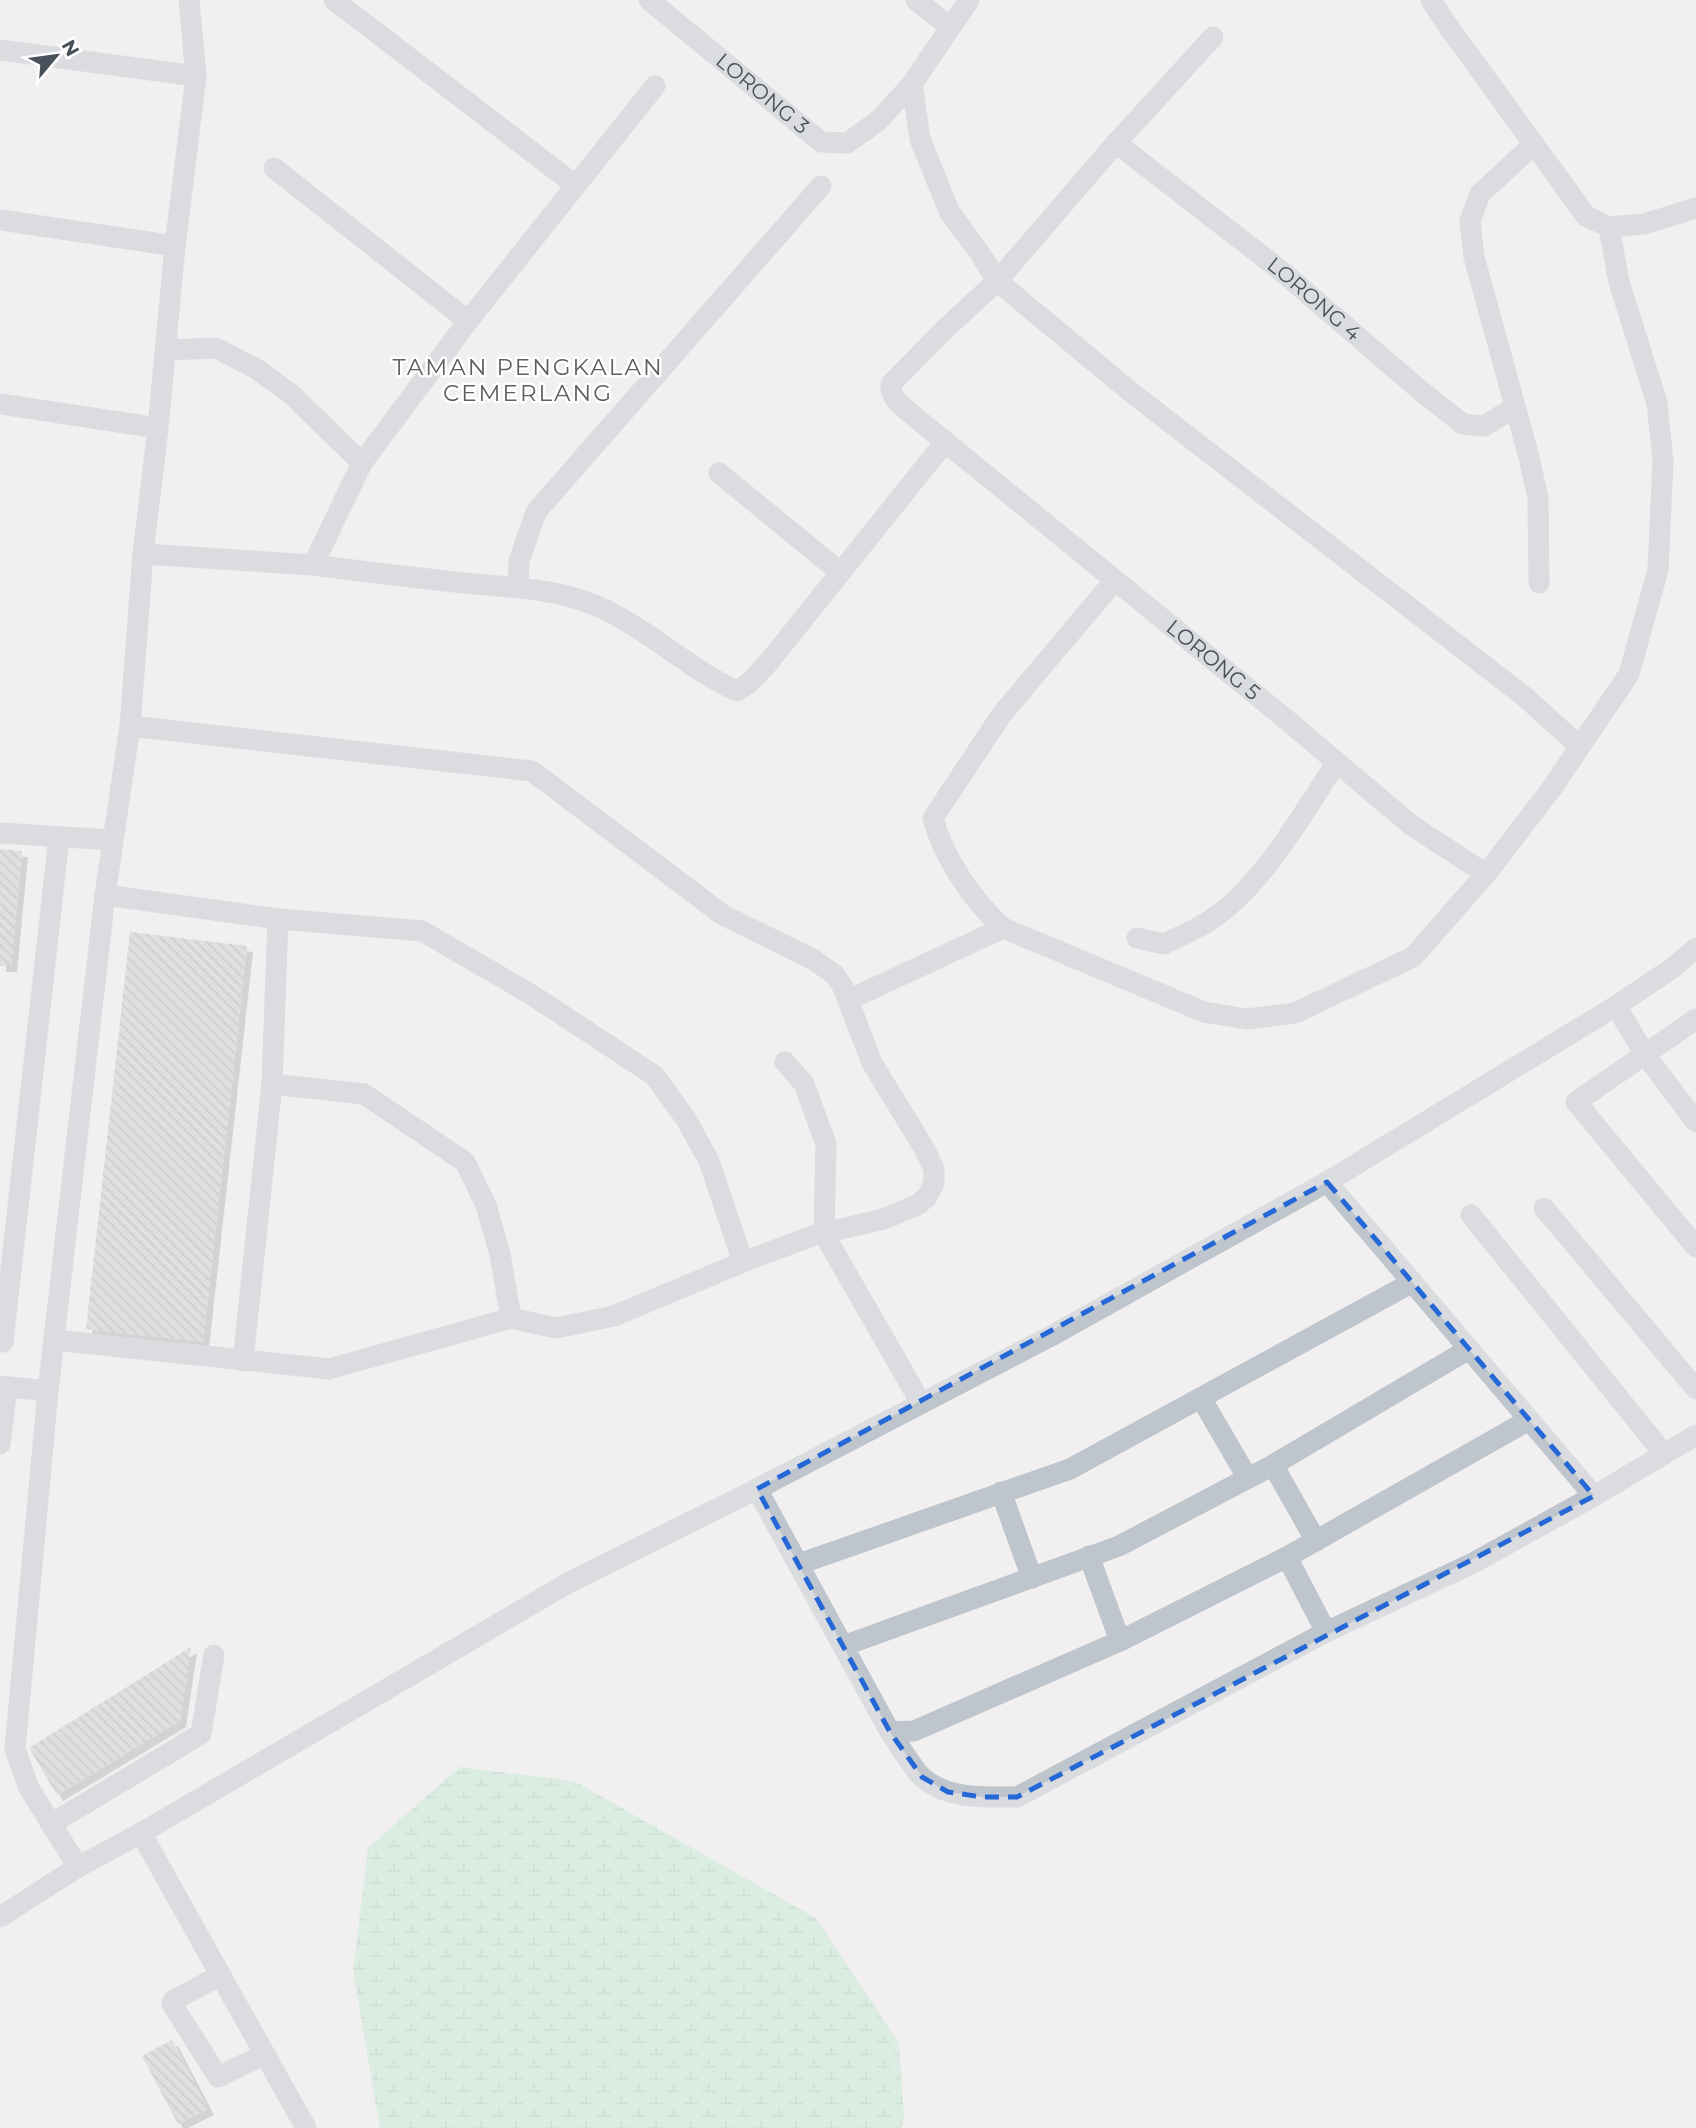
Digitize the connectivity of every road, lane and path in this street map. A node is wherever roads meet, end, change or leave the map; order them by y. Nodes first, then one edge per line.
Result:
1 (189, 0) edge
2 (334, 0) edge
3 (649, 0) edge
4 (916, 0) edge
5 (969, 0) edge
6 (1431, 0) edge
7 (950, 27) junction
8 (1213, 37) dead end
9 (0, 50) edge
10 (196, 76) junction
11 (912, 84) junction
12 (655, 86) dead end
13 (1115, 143) junction
14 (1534, 144) junction
15 (274, 168) dead end
16 (575, 186) junction
17 (821, 186) dead end
18 (1696, 208) edge
19 (0, 220) edge
20 (1609, 227) junction
21 (175, 246) junction
22 (997, 281) junction
23 (468, 321) junction
24 (166, 350) junction
25 (0, 404) edge
26 (1515, 407) junction
27 (158, 428) junction
28 (945, 442) junction
29 (362, 463) junction
30 (719, 473) dead end
31 (143, 554) junction
32 (313, 565) junction
33 (840, 572) junction
34 (1115, 580) junction
35 (1539, 583) dead end
36 (518, 587) junction
37 (130, 726) junction
38 (1579, 746) junction
39 (1337, 762) junction
40 (0, 833) edge
41 (59, 837) junction
42 (112, 839) junction
43 (1486, 874) junction
44 (105, 895) junction
45 (278, 919) junction
46 (1003, 928) junction
47 (1137, 938) dead end
48 (1696, 948) edge
49 (848, 1000) junction
50 (1616, 1006) junction
51 (1696, 1019) edge
52 (1644, 1054) junction
53 (785, 1062) dead end
54 (272, 1084) junction
55 (1696, 1122) edge
56 (1327, 1182) junction
57 (1544, 1208) dead end
58 (1471, 1215) dead end
59 (824, 1234) junction
60 (1696, 1247) edge
61 (743, 1262) junction
62 (1413, 1282) junction
63 (511, 1318) junction
64 (55, 1340) junction
65 (0, 1342) edge
66 (1469, 1349) junction
67 (243, 1361) junction
68 (3, 1387) edge
69 (1696, 1389) edge
70 (48, 1391) junction
71 (1201, 1398) junction
72 (921, 1403) junction
73 (1529, 1420) junction
74 (1696, 1435) edge
75 (0, 1441) edge
76 (1664, 1454) junction
77 (1273, 1465) junction
78 (1247, 1477) junction
79 (757, 1489) junction
80 (1002, 1492) junction
81 (1594, 1496) junction
82 (1316, 1541) junction
83 (1089, 1556) junction
84 (1287, 1557) junction
85 (799, 1563) junction
86 (1032, 1578) junction
87 (1326, 1632) junction
88 (1120, 1641) junction
89 (842, 1646) junction
90 (214, 1655) dead end
91 (890, 1732) junction
92 (51, 1824) junction
93 (141, 1833) junction
94 (78, 1867) junction
95 (0, 1917) edge
96 (221, 1975) junction
97 (265, 2054) junction
98 (306, 2128) edge

1 - 10 street
2 - 16 street
3 - 11 street, LORONG 3
4 - 7 street
5 - 7 street, LORONG 3
6 - 14 street
7 - 11 street, LORONG 3
8 - 13 street
9 - 10 street
10 - 21 street
11 - 22 street
12 - 16 street
13 - 22 street
13 - 26 street, LORONG 4
14 - 20 street
14 - 26 street
15 - 23 street
16 - 23 street
17 - 36 street
18 - 20 street
19 - 21 street
20 - 38 street
21 - 24 street
22 - 28 street, LORONG 5
22 - 38 street
23 - 29 street
24 - 27 street
24 - 29 street
25 - 27 street
26 - 35 street
27 - 31 street
28 - 33 street
28 - 34 street, LORONG 5
29 - 32 street
30 - 33 street
31 - 32 street
31 - 37 street
32 - 36 street
33 - 36 street
34 - 39 street, LORONG 5
34 - 46 street
37 - 42 street
37 - 49 street
38 - 43 street
39 - 43 street, LORONG 5
39 - 47 street
40 - 41 street
41 - 42 street
41 - 65 street
42 - 44 street
43 - 46 street
44 - 45 street
44 - 64 street
45 - 54 street
45 - 61 street
46 - 49 street
48 - 50 street
49 - 59 street
50 - 52 street
50 - 56 street
51 - 52 street
52 - 55 street
52 - 60 street
53 - 59 street
54 - 63 street
54 - 67 street
56 - 62 street
56 - 72 street
57 - 69 street
58 - 76 street
59 - 61 street
59 - 72 street
61 - 63 street
62 - 66 street
62 - 71 street
63 - 67 street
64 - 67 street
64 - 70 street
66 - 73 street
66 - 77 street
68 - 70 street
68 - 75 street
70 - 92 street
71 - 78 street
71 - 80 street
72 - 79 street
73 - 81 street
73 - 82 street
74 - 76 street
76 - 81 street
77 - 78 street
77 - 82 street
78 - 83 street
79 - 85 street
79 - 93 street
80 - 85 street
80 - 86 street
81 - 87 street
82 - 84 street
83 - 86 street
83 - 88 street
84 - 87 street
84 - 88 street
85 - 89 street
86 - 89 street
87 - 91 street
88 - 91 street
89 - 91 street
90 - 92 street
92 - 94 street
93 - 94 street
93 - 96 street
94 - 95 street
96 - 97 street
96 - 97 street
97 - 98 street

